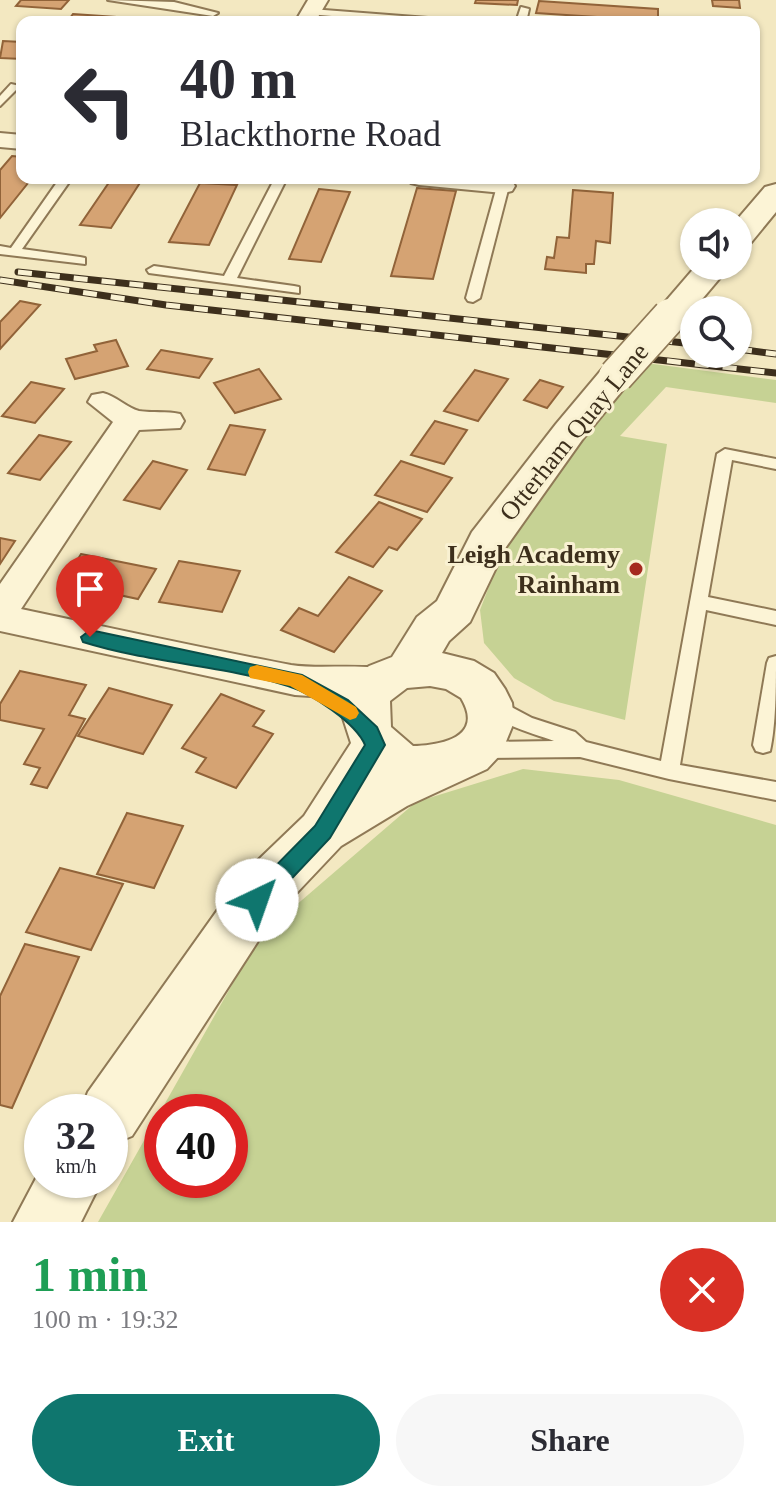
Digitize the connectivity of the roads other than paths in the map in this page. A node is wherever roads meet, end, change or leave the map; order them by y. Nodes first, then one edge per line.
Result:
1 (113, 0) edge
2 (524, 9) dead end
3 (311, 11) edge
4 (213, 13) dead end
5 (370, 16) edge
6 (522, 16) edge
7 (16, 88) edge
8 (0, 103) edge
9 (61, 184) edge
10 (278, 184) edge
11 (488, 184) edge
12 (503, 186) joint
13 (776, 193) edge
14 (752, 221) edge
15 (7, 251) edge
16 (80, 261) dead end
17 (154, 270) dead end
18 (229, 280) junction
19 (702, 280) edge
20 (294, 290) dead end
21 (473, 298) dead end
22 (169, 421) dead end
23 (776, 464) edge
24 (698, 602) junction
25 (454, 611) junction
26 (0, 612) edge
27 (0, 618) edge
28 (776, 618) edge
29 (776, 663) edge
30 (394, 676) junction
31 (295, 680) junction
32 (475, 689) junction
33 (373, 739) junction
34 (763, 745) dead end
35 (580, 749) junction
36 (462, 758) junction
37 (669, 771) junction
38 (776, 791) edge
39 (322, 832) junction
40 (122, 1094) edge
41 (59, 1198) edge
42 (45, 1222) edge

1 - 4 lane
2 - 6 lane
3 - 5 lane
7 - 8 lane
9 - 15 lane
10 - 18 lane
11 - 12 street
12 - 21 lane
13 - 14 street
15 - 16 lane
17 - 18 lane
18 - 20 lane
19 - 25 street, Otterham Quay Lane, bridge
22 - 26 street
23 - 24 lane
24 - 28 lane
24 - 37 lane
25 - 30 street, Otterham Quay Lane
25 - 32 street
27 - 31 street
29 - 34 lane
30 - 31 street
30 - 32 street
30 - 33 street, Otterham Quay Lane
31 - 33 street
32 - 35 lane
32 - 36 street
33 - 36 street
33 - 39 street, Otterham Quay Lane
35 - 36 lane
35 - 37 lane
36 - 39 street, Otterham Quay Lane
37 - 38 lane
39 - 40 street, Otterham Quay Lane
41 - 42 street

